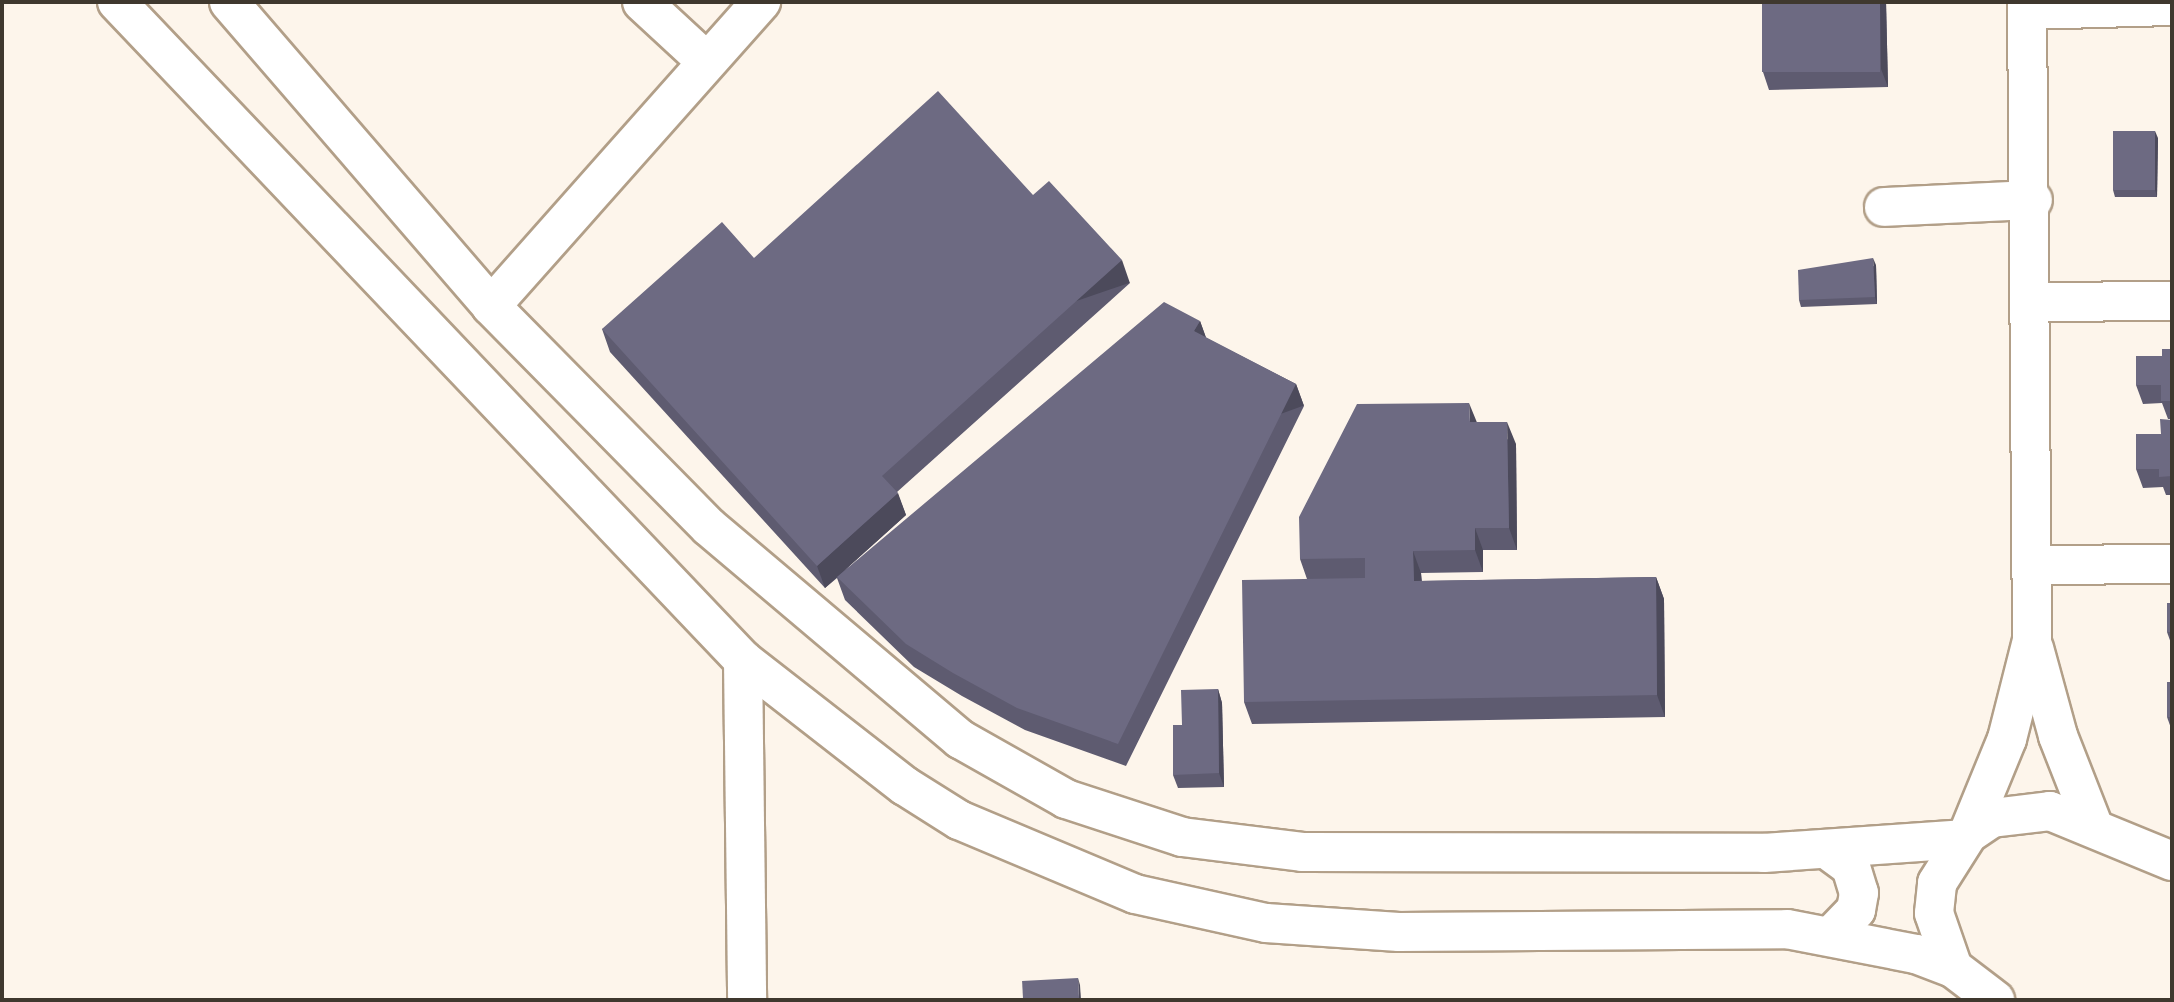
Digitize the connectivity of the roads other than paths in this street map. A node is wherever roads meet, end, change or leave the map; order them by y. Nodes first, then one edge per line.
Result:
1 (117, 2) edge
2 (229, 2) edge
3 (642, 2) edge
4 (761, 2) edge
5 (2027, 6) edge
6 (2172, 6) edge
7 (707, 62) junction
8 (2033, 200) junction
9 (1884, 207) dead end
10 (2172, 301) edge
11 (2032, 302) junction
12 (491, 306) junction
13 (2172, 564) edge
14 (2032, 565) junction
15 (2032, 639) junction
16 (743, 660) junction
17 (2107, 834) junction
18 (1966, 836) junction
19 (2172, 846) edge
20 (1829, 851) junction
21 (2172, 861) edge
22 (1833, 934) junction
23 (1953, 968) junction
24 (747, 1000) edge
25 (1995, 1000) edge

1 - 16 street
2 - 12 street
3 - 7 street
4 - 7 street
5 - 6 street
5 - 8 street
7 - 12 street
8 - 9 street
8 - 11 street
10 - 11 street
11 - 14 street
12 - 20 street
13 - 14 street
14 - 15 street
15 - 17 street
15 - 18 street
16 - 22 street
16 - 24 street
17 - 18 street
17 - 19 street
17 - 21 street
18 - 20 street
18 - 23 street
20 - 22 street
22 - 23 street
23 - 25 street

